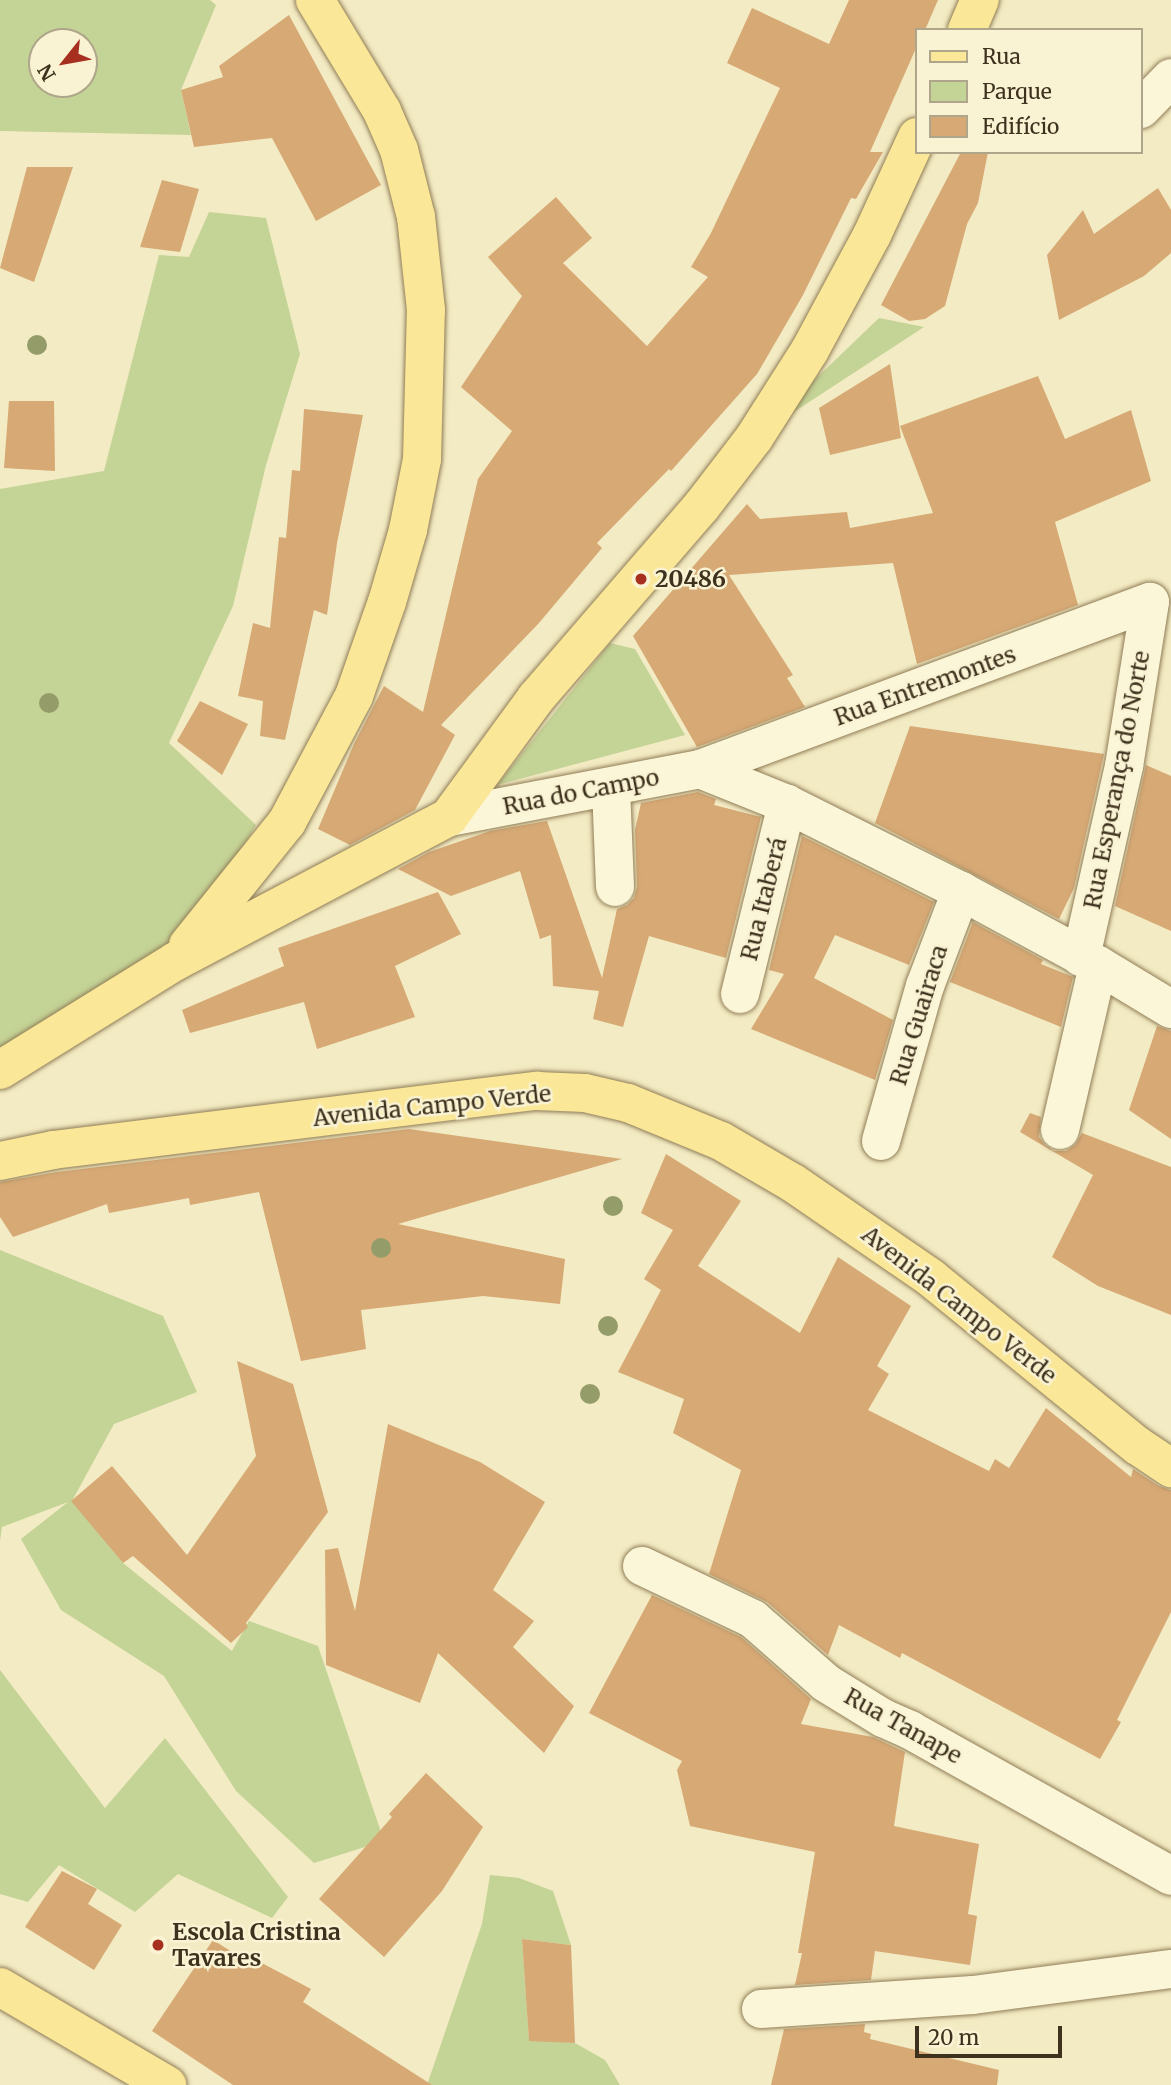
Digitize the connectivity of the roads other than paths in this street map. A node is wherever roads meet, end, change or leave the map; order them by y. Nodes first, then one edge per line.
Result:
1 (315, 0) edge
2 (980, 0) edge
3 (968, 28) edge
4 (1171, 78) edge
5 (1143, 107) edge
6 (916, 139) edge
7 (1150, 603) joint
8 (700, 769) junction
9 (611, 787) junction
10 (787, 804) junction
11 (449, 817) junction
12 (615, 887) dead end
13 (961, 891) junction
14 (176, 961) junction
15 (1089, 961) junction
16 (740, 994) dead end
17 (1171, 1009) edge
18 (0, 1070) edge
19 (1060, 1130) dead end
20 (881, 1141) dead end
21 (0, 1161) edge
22 (1171, 1468) edge
23 (642, 1566) dead end
24 (1171, 1876) edge
25 (1171, 1969) edge
26 (0, 1987) edge
27 (761, 2009) dead end
28 (167, 2085) edge

1 - 14 main road
2 - 3 main road
4 - 5 street
6 - 11 main road
7 - 8 street, Rua Entremontes
7 - 15 street, Rua Esperança do Norte
8 - 9 street, Rua do Campo
8 - 10 street
9 - 11 street, Rua do Campo
9 - 12 street
10 - 13 street
10 - 16 street, Rua Itaberá
11 - 14 main road, Rua do Campo
13 - 15 street
13 - 20 street, Rua Guairaca
14 - 18 main road, Rua do Campo
15 - 17 street
15 - 19 street, Rua Esperança do Norte
21 - 22 main road, Avenida Campo Verde
23 - 24 street, Rua Tanape
25 - 27 street
26 - 28 main road

